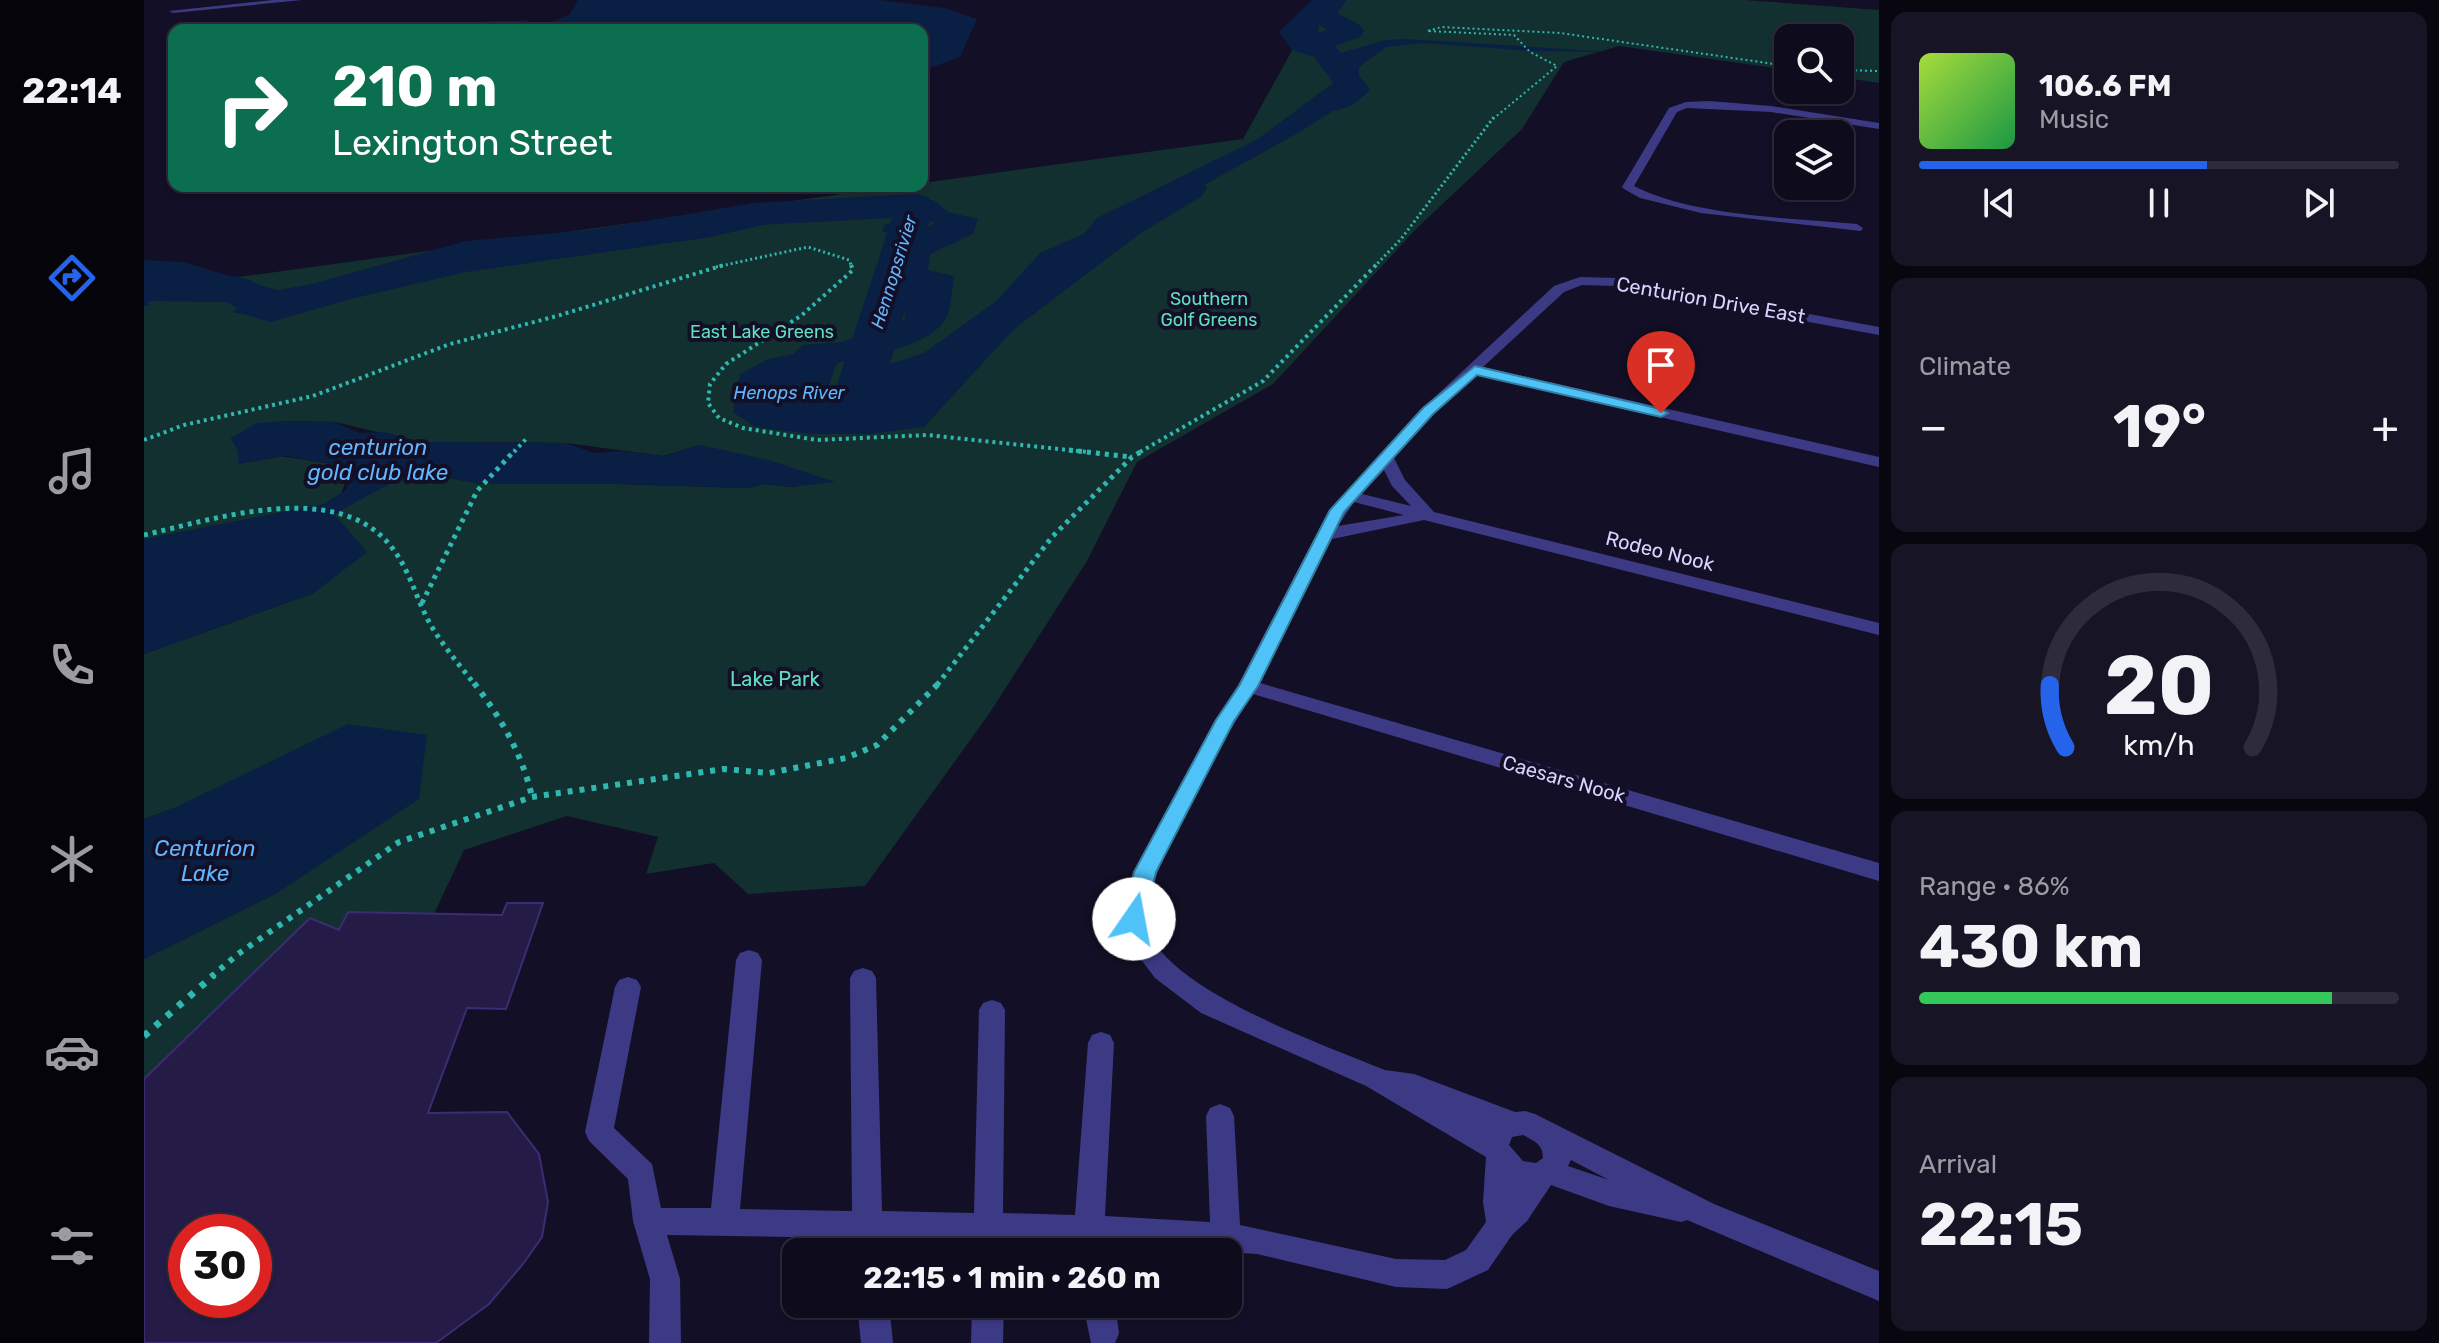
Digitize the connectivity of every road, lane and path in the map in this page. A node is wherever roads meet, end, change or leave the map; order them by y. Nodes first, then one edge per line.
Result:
1 (298, 0) edge
2 (173, 11) dead end
3 (1774, 64) edge
4 (1854, 70) edge
5 (1879, 71) edge
6 (1879, 126) edge
7 (1857, 228) dead end
8 (1879, 331) edge
9 (1475, 370) junction
10 (526, 439) dead end
11 (144, 440) edge
12 (1385, 456) junction
13 (1132, 457) junction
14 (1879, 462) edge
15 (1350, 496) junction
16 (1429, 516) junction
17 (144, 535) edge
18 (1322, 536) junction
19 (421, 604) junction
20 (1879, 629) edge
21 (1248, 686) junction
22 (532, 797) junction
23 (1879, 872) edge
24 (749, 960) dead end
25 (863, 978) dead end
26 (628, 987) dead end
27 (992, 1010) dead end
28 (144, 1036) edge
29 (1101, 1043) dead end
30 (1376, 1078) junction
31 (1220, 1116) dead end
32 (1511, 1123) junction
33 (1550, 1138) junction
34 (1498, 1154) junction
35 (1546, 1174) junction
36 (1704, 1214) junction
37 (648, 1221) junction
38 (724, 1222) junction
39 (1501, 1225) junction
40 (867, 1238) edge
41 (988, 1238) edge
42 (1091, 1238) edge
43 (1226, 1238) edge
44 (1242, 1239) edge
45 (1879, 1286) edge
46 (874, 1318) edge
47 (988, 1318) edge
48 (665, 1343) edge
49 (877, 1343) edge
50 (987, 1343) edge

1 - 2 lane
3 - 13 path
4 - 5 path
6 - 7 street
8 - 9 street, Centurion Drive East
9 - 12 street, Centurion Drive East
9 - 14 street
10 - 19 path
11 - 13 path
12 - 15 street, Centurion Drive East
12 - 16 street
13 - 22 path
15 - 16 street, Rodeo Nook
15 - 18 street, Centurion Drive East
16 - 18 street, Rodeo Nook
16 - 20 street, Rodeo Nook
17 - 19 path
18 - 21 street, Centurion Drive East
19 - 22 path
21 - 23 street, Caesars Nook
21 - 30 street, Centurion Drive East
22 - 28 path
24 - 38 street
25 - 40 street
26 - 37 street
27 - 41 street
29 - 42 street
30 - 32 street, Centurion Drive East
30 - 34 street, Centurion Drive East
31 - 43 street
32 - 33 street, Centurion Drive East
32 - 34 street
33 - 35 street
33 - 36 street, Centurion Drive East
34 - 35 street, Centurion Drive East
34 - 39 street
35 - 36 street, Centurion Drive East
35 - 39 street
36 - 45 street, Centurion Drive East
37 - 38 street
37 - 48 street
38 - 40 street
39 - 44 street
46 - 49 street
47 - 50 street

